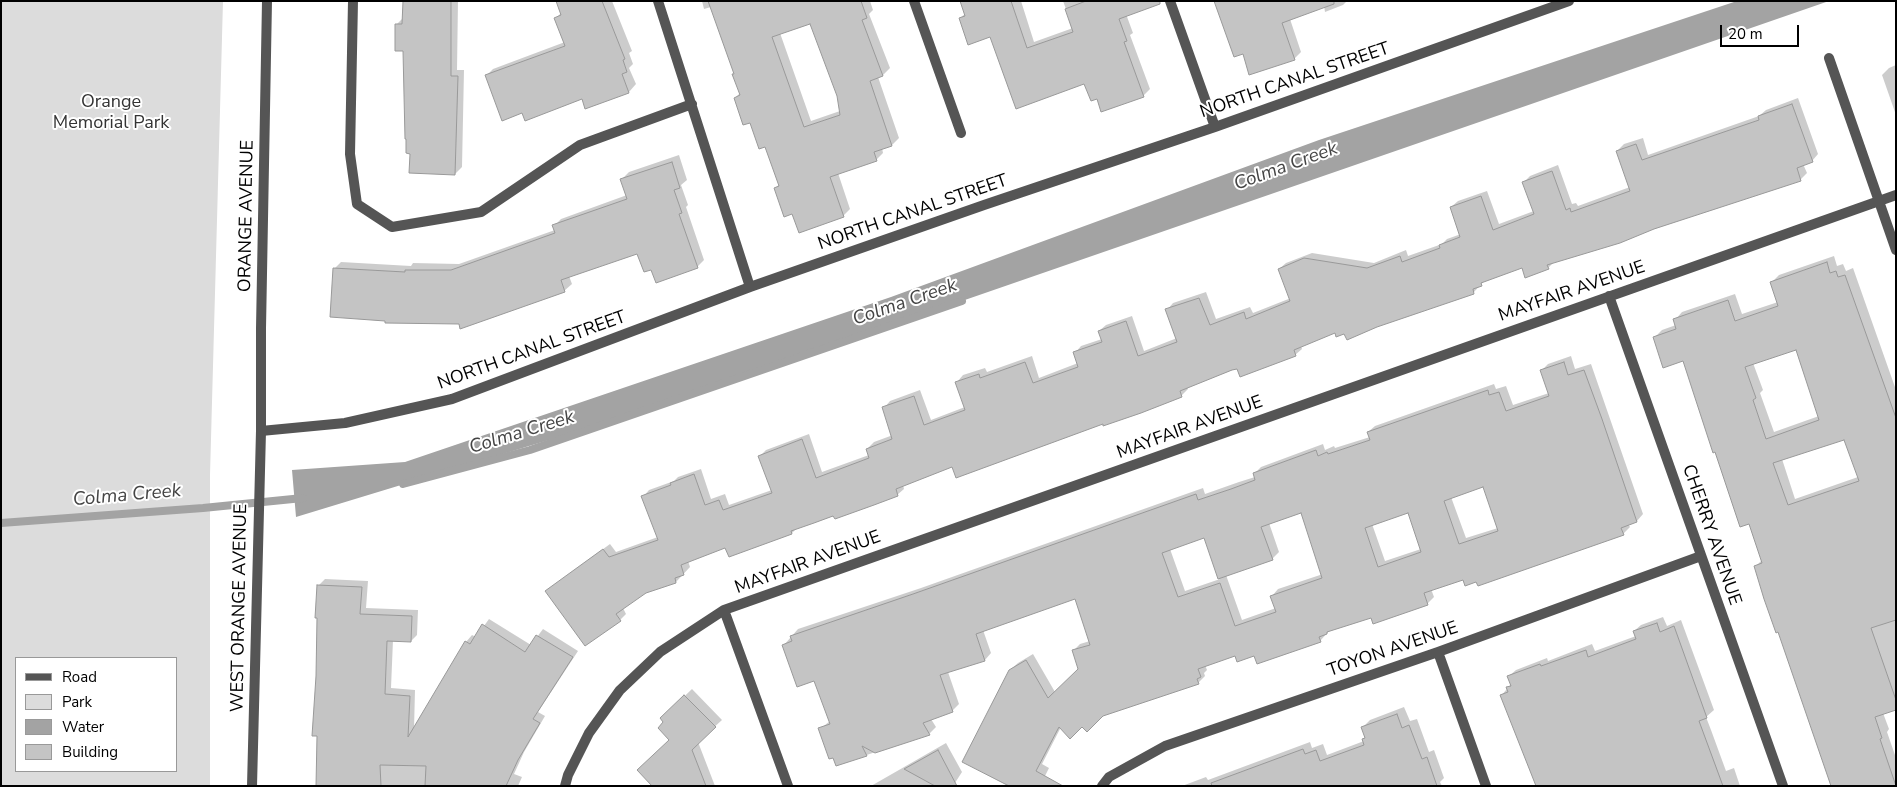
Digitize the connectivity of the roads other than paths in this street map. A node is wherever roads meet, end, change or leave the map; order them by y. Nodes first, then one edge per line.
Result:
1 (267, 1) edge
2 (353, 1) edge
3 (658, 1) edge
4 (914, 1) edge
5 (1170, 1) edge
6 (1569, 1) edge
7 (1830, 58) dead end
8 (692, 104) junction
9 (1215, 127) junction
10 (961, 134) dead end
11 (1896, 195) edge
12 (1878, 202) junction
13 (1896, 250) edge
14 (750, 287) junction
15 (1609, 296) junction
16 (261, 431) junction
17 (1701, 556) junction
18 (724, 610) junction
19 (1438, 652) junction
20 (252, 786) edge
21 (565, 786) edge
22 (788, 786) edge
23 (1102, 786) edge
24 (1486, 786) edge
25 (1783, 786) edge

1 - 16 street, ORANGE AVENUE
2 - 8 street
3 - 8 street
4 - 10 street
5 - 9 street
6 - 9 street, NORTH CANAL STREET
7 - 12 street
8 - 14 street
9 - 14 street, NORTH CANAL STREET
11 - 12 street, MAYFAIR AVENUE
12 - 13 street
12 - 15 street, MAYFAIR AVENUE
14 - 16 street, NORTH CANAL STREET
15 - 17 street, CHERRY AVENUE
15 - 18 street, MAYFAIR AVENUE
16 - 20 street, WEST ORANGE AVENUE
17 - 19 street, TOYON AVENUE
17 - 25 street, CHERRY AVENUE
18 - 21 street, MAYFAIR AVENUE
18 - 22 street
19 - 23 street, TOYON AVENUE
19 - 24 street

